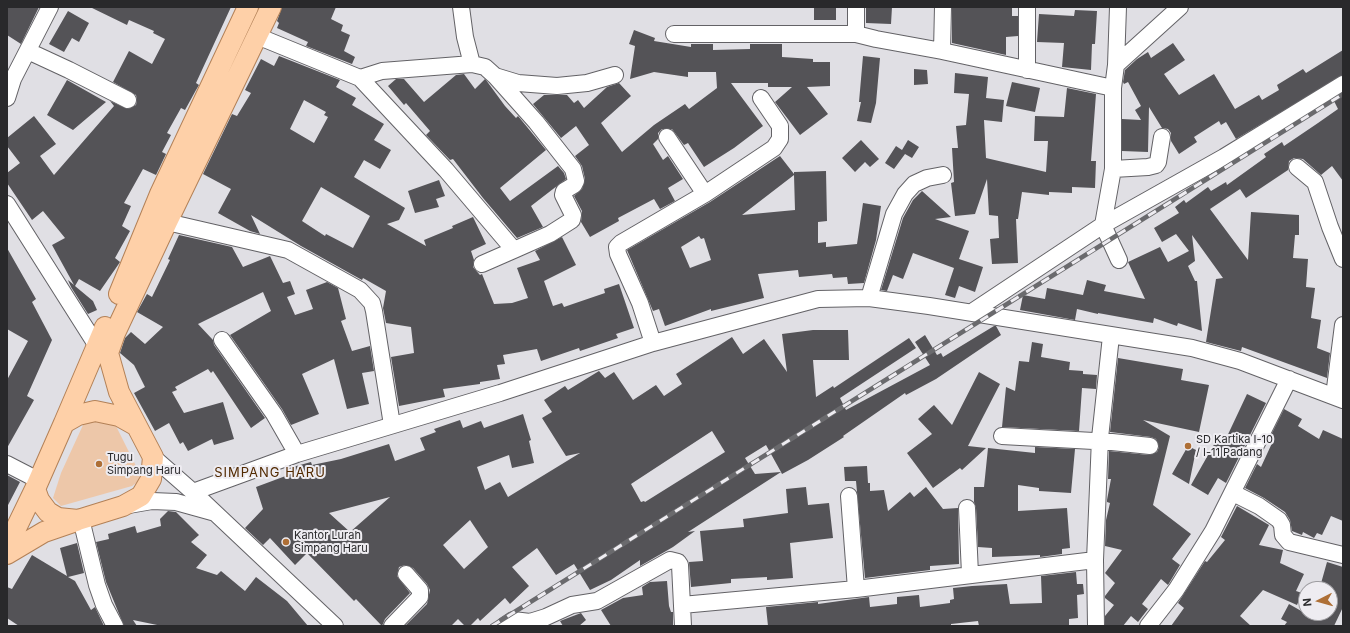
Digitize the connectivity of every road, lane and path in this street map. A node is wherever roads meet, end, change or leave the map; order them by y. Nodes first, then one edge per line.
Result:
1 (50, 7) edge
2 (248, 7) edge
3 (271, 7) edge
4 (461, 7) edge
5 (856, 7) edge
6 (943, 7) edge
7 (1028, 7) edge
8 (1118, 7) edge
9 (1180, 7) edge
10 (674, 34) dead end
11 (856, 34) junction
12 (257, 36) junction
13 (28, 51) junction
14 (942, 51) junction
15 (472, 64) junction
16 (1116, 65) junction
17 (1027, 70) junction
18 (615, 75) dead end
19 (495, 76) junction
20 (360, 78) junction
21 (1343, 84) edge
22 (1113, 88) junction
23 (7, 98) edge
24 (761, 98) dead end
25 (128, 100) dead end
26 (667, 136) dead end
27 (1162, 137) dead end
28 (1297, 167) dead end
29 (1113, 169) junction
30 (943, 175) dead end
31 (705, 194) junction
32 (7, 204) edge
33 (166, 222) junction
34 (1103, 225) junction
35 (514, 250) junction
36 (1343, 259) edge
37 (1120, 260) dead end
38 (482, 264) dead end
39 (869, 298) junction
40 (972, 312) junction
41 (1343, 325) edge
42 (1112, 336) junction
43 (222, 340) dead end
44 (653, 343) junction
45 (103, 350) junction
46 (1289, 379) junction
47 (1339, 398) edge
48 (64, 423) junction
49 (136, 425) junction
50 (392, 425) junction
51 (1002, 436) dead end
52 (1100, 441) junction
53 (1150, 446) dead end
54 (297, 454) junction
55 (153, 457) junction
56 (7, 464) edge
57 (36, 484) junction
58 (193, 492) junction
59 (1234, 493) junction
60 (849, 496) dead end
61 (123, 506) junction
62 (967, 508) dead end
63 (212, 512) junction
64 (80, 520) junction
65 (7, 547) edge
66 (1341, 550) edge
67 (7, 554) edge
68 (1095, 560) junction
69 (406, 574) dead end
70 (970, 574) junction
71 (856, 589) junction
72 (682, 605) junction
73 (115, 626) edge
74 (335, 626) edge
75 (392, 626) edge
76 (504, 626) edge
77 (683, 626) edge
78 (1096, 626) edge
79 (1148, 626) edge

1 - 13 street
2 - 45 main road
3 - 12 main road
4 - 15 street
5 - 11 street
6 - 14 street
7 - 17 street
8 - 16 street
9 - 16 street
10 - 11 street
11 - 14 street
12 - 20 street
12 - 33 main road
13 - 23 street
13 - 25 street
14 - 17 street
15 - 19 street
15 - 20 street
16 - 22 street
17 - 22 street
18 - 19 street
19 - 35 street
20 - 35 street
21 - 34 street
22 - 29 street
24 - 31 street
26 - 31 street
27 - 29 street
28 - 36 street
29 - 34 street
30 - 39 street
31 - 44 street
32 - 45 street
33 - 45 main road
33 - 50 street
34 - 37 street
34 - 40 street
35 - 38 street
39 - 40 street
39 - 44 street
40 - 42 street
41 - 47 street
42 - 46 street
42 - 52 street
43 - 54 street
44 - 50 street
45 - 48 main road
45 - 49 main road
46 - 47 street
46 - 59 street
48 - 49 main road
48 - 57 main road
49 - 55 main road
50 - 54 street
51 - 52 street
52 - 53 street
52 - 68 street
54 - 58 street
55 - 58 street
55 - 61 main road
56 - 57 street
57 - 64 main road
57 - 65 main road
58 - 63 street
59 - 66 street
59 - 79 street
60 - 71 street
61 - 63 street
61 - 64 main road
62 - 70 street
63 - 74 street
64 - 67 main road
64 - 73 street
68 - 70 street
68 - 78 street
69 - 75 street
70 - 71 street
71 - 72 street
72 - 76 street
72 - 77 street

